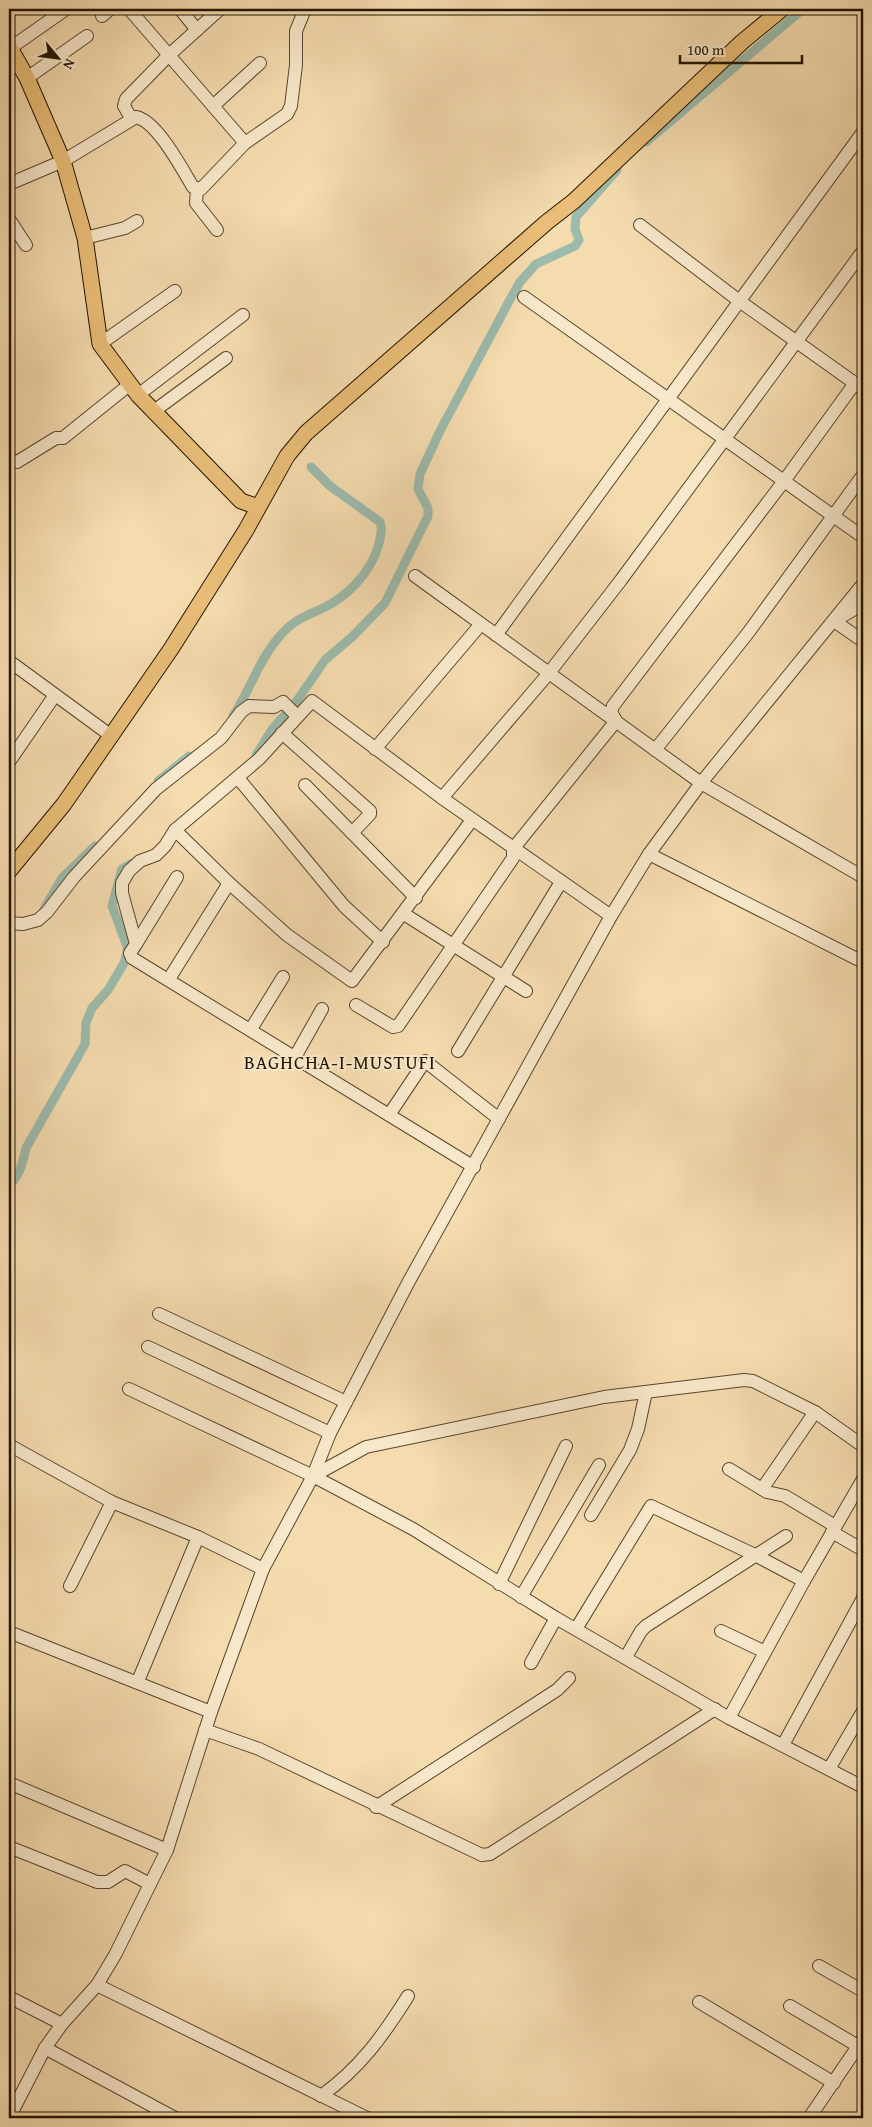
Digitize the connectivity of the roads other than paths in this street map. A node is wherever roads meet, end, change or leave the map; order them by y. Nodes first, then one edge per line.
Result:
1 (66, 9) edge
2 (129, 9) edge
3 (180, 9) edge
4 (220, 9) edge
5 (305, 9) edge
6 (782, 9) edge
7 (197, 30) junction
8 (87, 36) dead end
9 (9, 48) edge
10 (168, 56) junction
11 (260, 63) dead end
12 (27, 78) junction
13 (213, 106) junction
14 (131, 118) junction
15 (863, 132) edge
16 (245, 143) junction
17 (63, 161) junction
18 (9, 184) edge
19 (197, 189) junction
20 (9, 219) edge
21 (137, 221) dead end
22 (640, 225) dead end
23 (217, 230) dead end
24 (85, 238) junction
25 (26, 245) dead end
26 (863, 251) edge
27 (175, 291) dead end
28 (524, 297) dead end
29 (738, 300) junction
30 (243, 314) dead end
31 (796, 342) junction
32 (100, 344) junction
33 (226, 358) dead end
34 (859, 386) edge
35 (134, 390) junction
36 (669, 399) junction
37 (154, 411) junction
38 (725, 439) junction
39 (9, 459) edge
40 (863, 475) edge
41 (784, 481) junction
42 (258, 507) junction
43 (834, 516) junction
44 (863, 537) edge
45 (415, 576) dead end
46 (863, 584) edge
47 (863, 604) edge
48 (834, 621) junction
49 (481, 624) junction
50 (496, 635) junction
51 (863, 641) edge
52 (9, 661) edge
53 (549, 673) junction
54 (55, 695) junction
55 (297, 716) junction
56 (616, 722) junction
57 (282, 733) junction
58 (110, 735) junction
59 (375, 749) junction
60 (655, 750) junction
61 (9, 762) edge
62 (238, 778) junction
63 (701, 783) junction
64 (305, 786) dead end
65 (442, 798) junction
66 (472, 820) junction
67 (175, 830) junction
68 (352, 833) junction
69 (513, 849) junction
70 (649, 854) junction
71 (9, 871) edge
72 (177, 876) dead end
73 (863, 877) edge
74 (562, 882) junction
75 (229, 883) junction
76 (416, 898) junction
77 (404, 914) junction
78 (610, 916) junction
79 (9, 923) edge
80 (383, 942) junction
81 (136, 944) junction
82 (454, 944) junction
83 (863, 962) edge
84 (503, 976) junction
85 (282, 977) dead end
86 (169, 979) junction
87 (526, 990) dead end
88 (356, 1005) dead end
89 (322, 1009) dead end
90 (251, 1029) junction
91 (458, 1051) dead end
92 (295, 1056) junction
93 (389, 1115) junction
94 (500, 1119) junction
95 (474, 1167) junction
96 (159, 1314) dead end
97 (148, 1347) dead end
98 (129, 1389) dead end
99 (646, 1392) junction
100 (346, 1402) junction
101 (815, 1412) junction
102 (330, 1432) junction
103 (9, 1445) edge
104 (566, 1446) dead end
105 (863, 1446) edge
106 (598, 1465) dead end
107 (729, 1469) dead end
108 (313, 1476) junction
109 (863, 1478) edge
110 (762, 1489) junction
111 (112, 1502) junction
112 (591, 1516) dead end
113 (833, 1529) junction
114 (786, 1536) dead end
115 (198, 1537) junction
116 (863, 1550) edge
117 (755, 1555) junction
118 (263, 1569) junction
119 (804, 1581) junction
120 (499, 1584) junction
121 (70, 1586) dead end
122 (521, 1597) junction
123 (863, 1598) edge
124 (556, 1618) junction
125 (576, 1629) junction
126 (720, 1631) dead end
127 (9, 1632) edge
128 (765, 1652) junction
129 (626, 1657) junction
130 (531, 1663) dead end
131 (569, 1678) dead end
132 (138, 1681) junction
133 (715, 1710) junction
134 (863, 1711) edge
135 (211, 1712) junction
136 (729, 1718) junction
137 (204, 1730) junction
138 (783, 1745) junction
139 (829, 1769) junction
140 (9, 1783) edge
141 (863, 1787) edge
142 (376, 1806) junction
143 (9, 1847) edge
144 (167, 1850) junction
145 (150, 1884) junction
146 (819, 1966) dead end
147 (97, 1985) junction
148 (863, 1992) edge
149 (408, 1996) dead end
150 (9, 1997) edge
151 (699, 2002) dead end
152 (790, 2006) dead end
153 (62, 2024) junction
154 (861, 2042) edge
155 (45, 2048) junction
156 (834, 2083) junction
157 (321, 2096) junction
158 (9, 2118) edge
159 (176, 2118) edge
160 (367, 2118) edge
161 (809, 2118) edge

1 - 9 street
2 - 10 street
3 - 7 street
4 - 7 street
5 - 16 street
6 - 42 main road
7 - 10 street
8 - 12 street
9 - 12 main road
10 - 13 street
10 - 14 street
11 - 13 street
12 - 17 main road
13 - 16 street
14 - 17 street
14 - 19 street
15 - 29 street
16 - 19 street
17 - 18 street
17 - 24 main road
19 - 23 street
20 - 25 street
21 - 24 street
22 - 29 street
24 - 32 main road
26 - 31 street
27 - 32 street
28 - 36 street
29 - 31 street
29 - 36 street
30 - 35 street
31 - 34 street
31 - 38 street
32 - 35 main road
33 - 37 street
34 - 41 street
35 - 37 main road
35 - 39 street
36 - 38 street
36 - 50 street
37 - 42 main road
38 - 41 street
38 - 53 street
40 - 43 street
41 - 43 street
41 - 56 street
42 - 58 main road
43 - 44 street
43 - 60 street
45 - 49 street
46 - 48 street
47 - 48 street
48 - 51 street
48 - 63 street
49 - 50 street
49 - 59 street
50 - 53 street
52 - 54 street
53 - 56 street
53 - 65 street
54 - 58 street
54 - 61 street
55 - 57 street
55 - 59 street
55 - 79 street
56 - 60 street
56 - 69 street
57 - 62 street
57 - 68 street
58 - 71 main road
59 - 65 street
60 - 63 street
62 - 67 street
62 - 80 street
63 - 70 street
63 - 73 street
64 - 68 street
65 - 66 street
66 - 69 street
66 - 76 street
67 - 75 street
67 - 81 street
68 - 76 street
69 - 74 street
69 - 82 street
70 - 78 street
70 - 83 street
72 - 81 street
74 - 78 street
74 - 84 street
75 - 80 street
75 - 86 street
76 - 77 street
77 - 80 street
77 - 82 street
78 - 94 street
81 - 86 street
82 - 84 street
82 - 88 street
84 - 87 street
84 - 91 street
85 - 90 street
86 - 90 street
89 - 92 street
90 - 92 street
92 - 93 street
93 - 94 street
93 - 95 street
94 - 95 street
95 - 100 street
96 - 100 street
97 - 102 street
98 - 108 street
99 - 101 street
99 - 108 street
99 - 112 street
100 - 102 street
101 - 105 street
101 - 110 street
102 - 108 street
103 - 111 street
104 - 120 street
106 - 122 street
107 - 110 street
108 - 118 street
108 - 120 street
109 - 113 street
110 - 113 street
111 - 115 street
111 - 121 street
113 - 116 street
113 - 119 street
114 - 117 street
115 - 118 street
115 - 132 street
117 - 119 street
117 - 125 street
117 - 129 street
118 - 135 street
119 - 128 street
120 - 122 street
122 - 124 street
123 - 138 street
124 - 125 street
124 - 130 street
125 - 129 street
126 - 128 street
127 - 132 street
128 - 136 street
129 - 133 street
131 - 142 street
132 - 135 street
133 - 136 street
133 - 142 street
134 - 139 street
135 - 137 street
136 - 138 street
137 - 142 street
137 - 144 street
138 - 139 street
139 - 141 street
140 - 144 street
143 - 145 street
144 - 145 street
145 - 147 street
146 - 148 street
147 - 153 street
147 - 157 street
149 - 157 street
150 - 153 street
151 - 156 street
152 - 154 street
153 - 155 street
154 - 156 street
155 - 158 street
155 - 159 street
156 - 161 street
157 - 160 street

